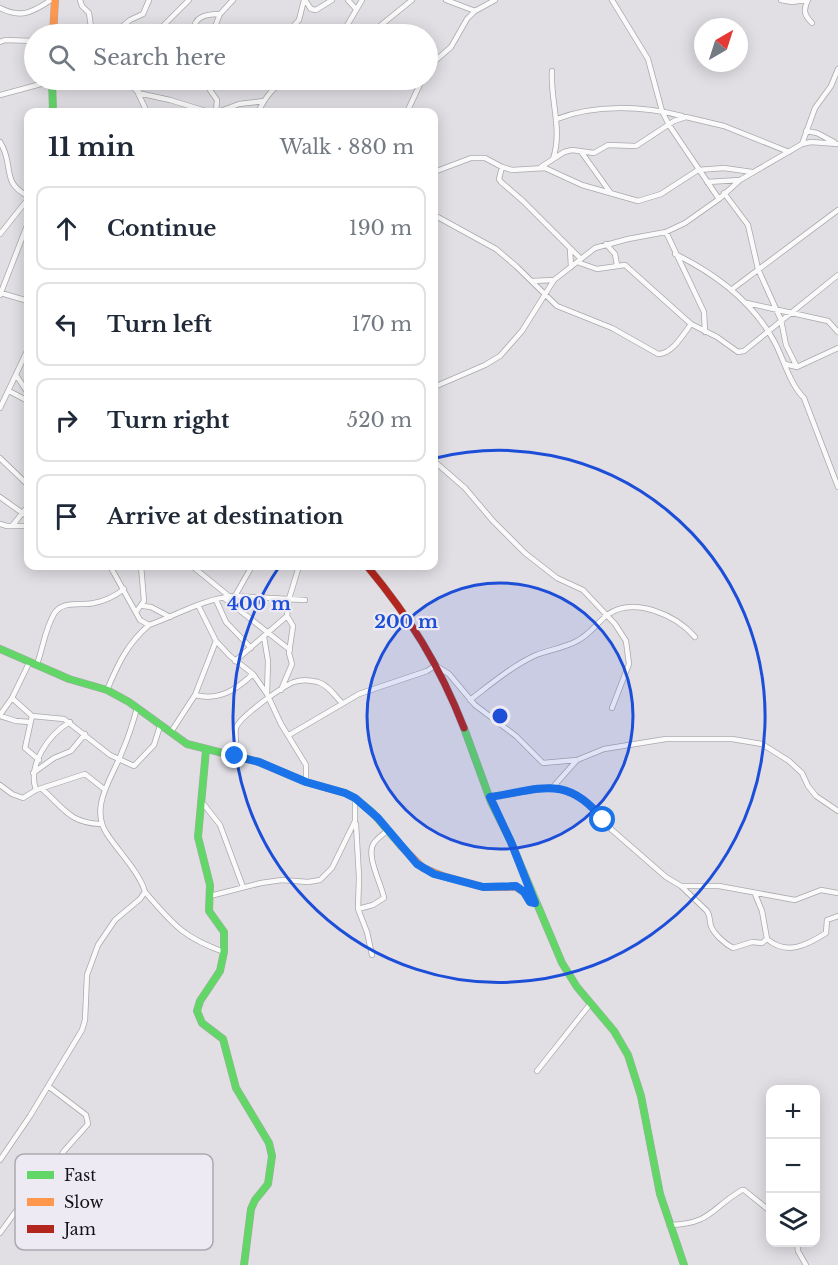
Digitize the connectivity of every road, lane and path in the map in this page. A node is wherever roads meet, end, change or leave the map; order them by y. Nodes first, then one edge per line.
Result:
1 (53, 0) edge
2 (80, 0) edge
3 (149, 0) edge
4 (189, 0) edge
5 (233, 0) edge
6 (305, 0) edge
7 (332, 0) edge
8 (348, 0) edge
9 (362, 0) edge
10 (412, 0) edge
11 (446, 0) edge
12 (495, 0) edge
13 (612, 0) edge
14 (781, 0) edge
15 (807, 0) edge
16 (0, 8) edge
17 (356, 9) junction
18 (475, 11) junction
19 (220, 14) junction
20 (812, 23) dead end
21 (53, 24) edge
22 (91, 24) edge
23 (126, 24) edge
24 (165, 24) edge
25 (195, 24) edge
26 (216, 24) edge
27 (295, 24) edge
28 (348, 24) edge
29 (382, 24) edge
30 (24, 41) edge
31 (0, 42) edge
32 (438, 58) edge
33 (838, 69) edge
34 (552, 71) dead end
35 (24, 90) edge
36 (52, 90) edge
37 (136, 90) edge
38 (210, 90) edge
39 (272, 90) edge
40 (417, 90) edge
41 (138, 92) junction
42 (0, 95) edge
43 (264, 101) junction
44 (53, 108) edge
45 (145, 108) edge
46 (196, 108) edge
47 (217, 108) edge
48 (228, 108) edge
49 (260, 108) edge
50 (409, 108) edge
51 (662, 111) junction
52 (686, 117) junction
53 (557, 119) junction
54 (669, 126) junction
55 (806, 131) junction
56 (0, 142) edge
57 (802, 144) junction
58 (838, 144) edge
59 (789, 152) junction
60 (582, 153) junction
61 (553, 159) junction
62 (502, 167) junction
63 (541, 167) junction
64 (438, 170) edge
65 (550, 170) junction
66 (698, 171) junction
67 (753, 173) junction
68 (740, 180) junction
69 (707, 182) junction
70 (610, 194) junction
71 (724, 194) junction
72 (24, 195) edge
73 (719, 199) junction
74 (24, 202) edge
75 (838, 210) edge
76 (438, 217) edge
77 (666, 232) junction
78 (0, 234) edge
79 (24, 241) edge
80 (606, 244) junction
81 (570, 249) junction
82 (675, 254) junction
83 (579, 260) junction
84 (616, 265) junction
85 (571, 267) junction
86 (758, 269) junction
87 (838, 275) edge
88 (532, 280) junction
89 (554, 280) junction
90 (731, 290) junction
91 (0, 294) edge
92 (544, 295) junction
93 (22, 298) edge
94 (747, 303) junction
95 (776, 310) junction
96 (791, 312) junction
97 (781, 320) junction
98 (691, 324) junction
99 (768, 331) junction
100 (705, 332) junction
101 (838, 332) edge
102 (838, 348) edge
103 (24, 358) edge
104 (785, 364) junction
105 (797, 367) junction
106 (16, 375) junction
107 (438, 385) edge
108 (24, 387) edge
109 (9, 391) junction
110 (24, 398) edge
111 (0, 408) edge
112 (0, 458) edge
113 (438, 464) edge
114 (24, 481) edge
115 (838, 487) edge
116 (0, 497) edge
117 (23, 513) joint
118 (0, 524) edge
119 (12, 526) junction
120 (24, 526) edge
121 (112, 570) edge
122 (142, 570) edge
123 (197, 570) edge
124 (250, 570) edge
125 (298, 570) edge
126 (370, 570) edge
127 (124, 589) junction
128 (233, 597) junction
129 (224, 598) junction
130 (289, 599) junction
131 (216, 600) junction
132 (305, 600) dead end
133 (198, 605) junction
134 (143, 606) junction
135 (136, 612) junction
136 (607, 615) junction
137 (287, 616) junction
138 (171, 617) junction
139 (149, 626) junction
140 (269, 633) junction
141 (695, 637) dead end
142 (264, 638) junction
143 (216, 641) junction
144 (251, 648) junction
145 (0, 649) edge
146 (290, 650) junction
147 (236, 661) junction
148 (33, 663) junction
149 (437, 666) junction
150 (253, 674) junction
151 (107, 690) junction
152 (281, 690) junction
153 (195, 694) junction
154 (268, 696) junction
155 (12, 698) junction
156 (470, 700) junction
157 (342, 704) junction
158 (137, 708) junction
159 (612, 708) dead end
160 (0, 715) edge
161 (32, 716) junction
162 (30, 722) junction
163 (70, 722) junction
164 (160, 726) junction
165 (170, 733) junction
166 (86, 734) junction
167 (289, 735) junction
168 (206, 750) junction
169 (235, 756) junction
170 (119, 759) junction
171 (39, 760) junction
172 (577, 760) junction
173 (33, 773) junction
174 (306, 782) junction
175 (0, 785) edge
176 (553, 787) junction
177 (42, 789) junction
178 (104, 789) junction
179 (36, 790) junction
180 (490, 797) junction
181 (355, 798) junction
182 (202, 802) junction
183 (838, 811) edge
184 (355, 821) junction
185 (101, 824) junction
186 (388, 830) junction
187 (681, 886) junction
188 (243, 887) junction
189 (145, 892) junction
190 (838, 893) edge
191 (754, 894) junction
192 (210, 896) junction
193 (535, 903) junction
194 (358, 909) junction
195 (838, 916) edge
196 (767, 939) junction
197 (224, 952) junction
198 (372, 955) dead end
199 (591, 1003) junction
200 (537, 1071) dead end
201 (48, 1086) junction
202 (62, 1154) edge
203 (0, 1160) edge
204 (766, 1207) edge
205 (15, 1212) edge
206 (669, 1225) junction
207 (0, 1233) edge
208 (797, 1247) edge
209 (244, 1265) edge
210 (684, 1265) edge
211 (806, 1265) edge

1 - 16 street
1 - 21 street
2 - 22 street
3 - 23 street
4 - 24 street
5 - 19 street
6 - 7 street
6 - 27 street
8 - 17 street
9 - 17 street
10 - 29 street
11 - 18 street
12 - 18 street
13 - 51 street
14 - 15 street
15 - 20 street
17 - 28 street
18 - 32 street
19 - 25 street
19 - 26 street
30 - 31 street
33 - 55 street
34 - 53 street
35 - 42 street
36 - 44 street
37 - 41 street
38 - 47 street
39 - 43 street
40 - 50 street
41 - 45 street
41 - 46 street
43 - 48 street
43 - 49 street
51 - 52 street
51 - 53 street
51 - 54 street
52 - 54 street
52 - 59 street
53 - 61 street
54 - 60 street
54 - 66 street
55 - 57 street
55 - 58 street
56 - 72 street
57 - 58 street
57 - 59 street
59 - 67 street
60 - 61 street
60 - 70 street
61 - 63 street
61 - 65 street
62 - 63 street
62 - 64 street
62 - 81 street
63 - 65 street
65 - 70 street
66 - 67 street
66 - 69 street
66 - 70 street
67 - 68 street
68 - 69 street
68 - 71 street
69 - 73 street
71 - 73 street
71 - 86 street
73 - 77 street
74 - 78 street
75 - 86 street
76 - 88 street
77 - 80 street
77 - 82 street
79 - 91 street
80 - 83 street
80 - 84 street
81 - 83 street
81 - 85 street
82 - 90 street
82 - 100 street
83 - 84 street
83 - 85 street
84 - 98 street
85 - 89 street
86 - 90 street
86 - 95 street
87 - 96 street
88 - 89 street
88 - 92 street
89 - 92 street
90 - 94 street
91 - 93 street
92 - 98 street
92 - 107 street
94 - 95 street
94 - 99 street
95 - 96 street
95 - 97 street
96 - 97 street
96 - 101 street
97 - 99 street
97 - 105 street
98 - 100 street
99 - 100 street
99 - 104 street
102 - 105 street
103 - 106 street
104 - 105 street
104 - 115 street
106 - 108 street
106 - 109 street
109 - 110 street
109 - 111 street
112 - 114 street
113 - 136 street
116 - 117 street
117 - 119 street
118 - 119 street
119 - 120 street
121 - 127 street
122 - 134 street
123 - 128 street
124 - 128 street
125 - 130 street
126 - 149 street
127 - 135 street
127 - 148 street
128 - 129 street
128 - 130 street
129 - 131 street
129 - 140 street
130 - 132 street
130 - 137 street
131 - 133 street
131 - 144 street
133 - 138 street
133 - 143 street
134 - 135 street
134 - 138 street
135 - 139 street
136 - 141 street
136 - 156 street
136 - 159 street
137 - 140 street
137 - 146 street
138 - 139 street
139 - 151 street
140 - 142 street
140 - 146 street
142 - 144 street
142 - 154 street
143 - 147 street
143 - 153 street
144 - 147 street
145 - 148 street
146 - 152 street
147 - 150 street
148 - 151 street
148 - 155 street
149 - 156 street
149 - 157 street
149 - 180 street
150 - 153 street
150 - 154 street
151 - 158 street
152 - 154 street
152 - 157 street
153 - 165 street
154 - 167 street
154 - 169 street
155 - 160 street
155 - 161 street
156 - 172 street
157 - 167 street
158 - 164 street
158 - 170 street
160 - 162 street
161 - 162 street
161 - 163 street
162 - 171 street
163 - 166 street
163 - 171 street
164 - 165 street
164 - 170 street
165 - 168 street
166 - 170 street
166 - 173 street
167 - 174 street
168 - 169 street
168 - 182 street
169 - 174 street
170 - 178 street
171 - 173 street
172 - 176 street
172 - 183 street
173 - 179 street
174 - 181 street
175 - 179 street
176 - 180 street
176 - 187 street
177 - 178 street
177 - 179 street
177 - 185 street
178 - 185 street
180 - 193 street
181 - 184 street
181 - 186 street
182 - 188 street
182 - 192 street
184 - 188 street
184 - 194 street
185 - 189 street
186 - 193 street
186 - 194 street
187 - 191 street
187 - 196 street
188 - 192 street
189 - 197 street
189 - 201 street
190 - 191 street
191 - 196 street
192 - 197 street
193 - 199 street
194 - 198 street
195 - 196 street
197 - 209 street
199 - 200 street
199 - 206 street
201 - 202 street
201 - 203 street
204 - 206 street
205 - 207 street
206 - 210 street
208 - 211 street

